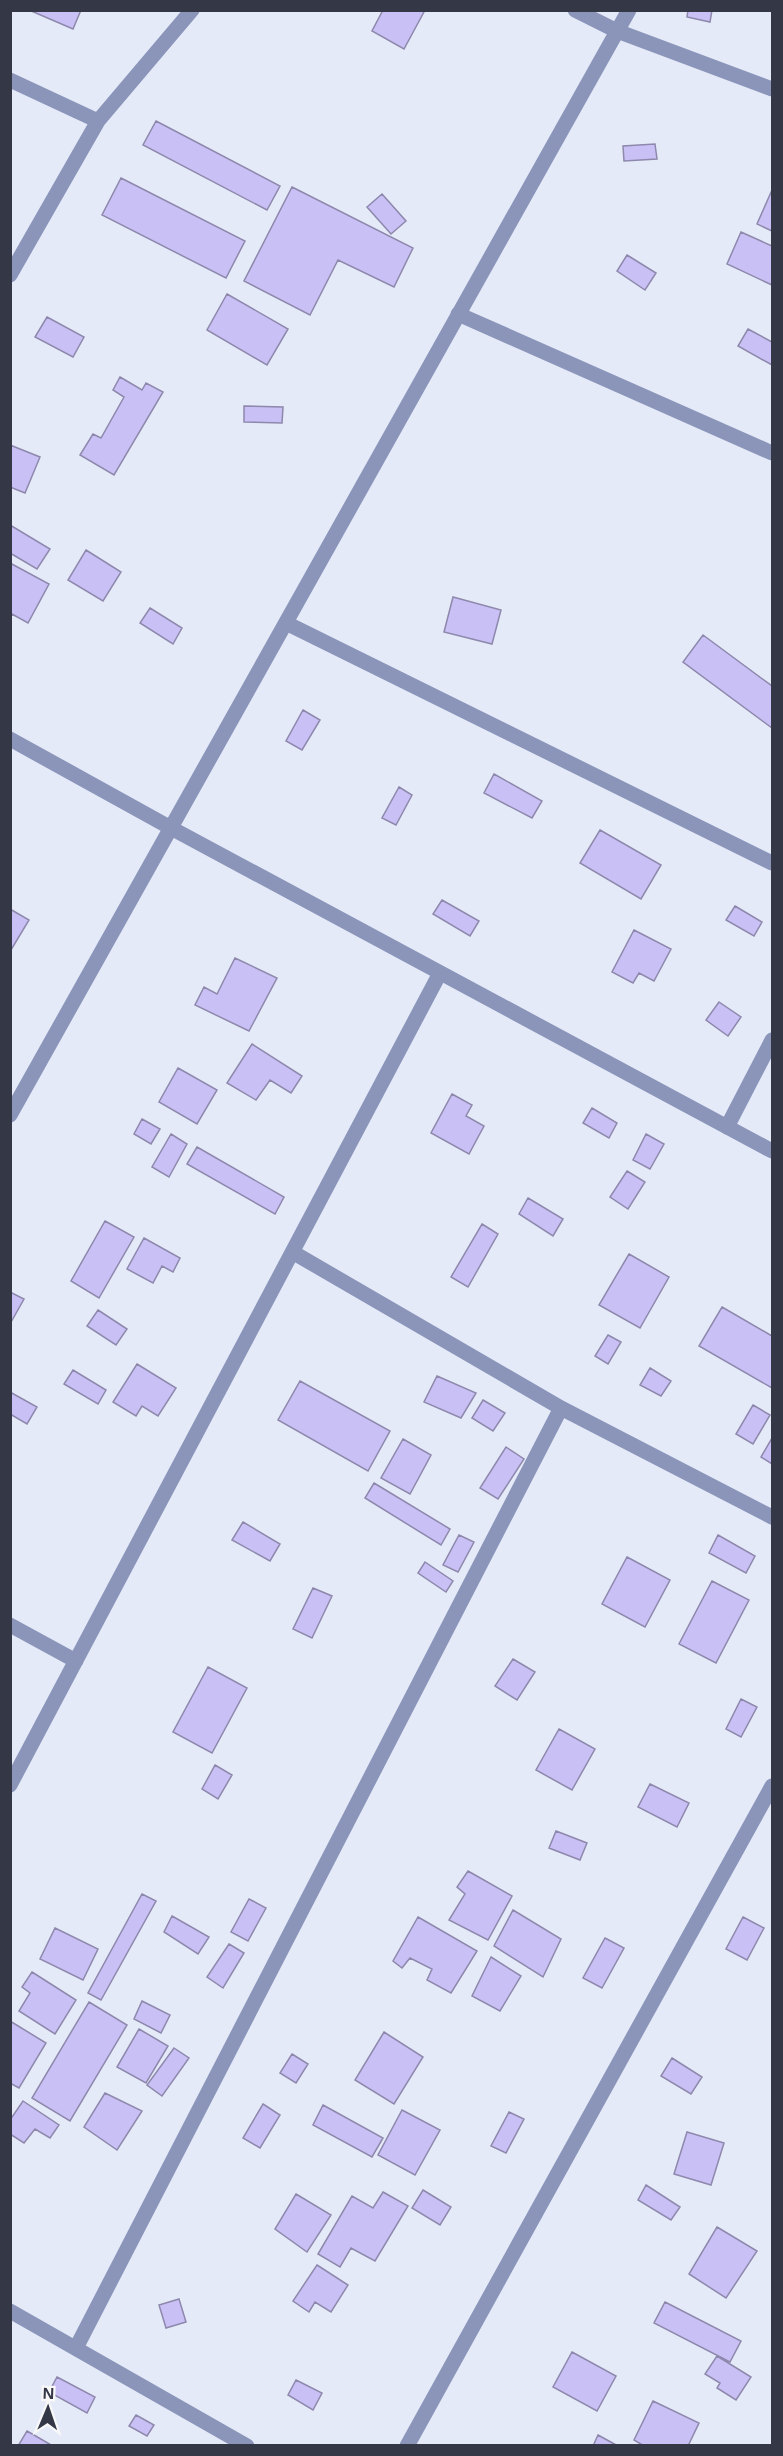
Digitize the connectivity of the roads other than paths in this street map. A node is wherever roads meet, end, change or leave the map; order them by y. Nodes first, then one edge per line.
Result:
1 (192, 10) edge
2 (575, 10) edge
3 (629, 10) edge
4 (617, 31) junction
5 (10, 80) edge
6 (772, 89) edge
7 (98, 121) junction
8 (10, 275) edge
9 (459, 314) junction
10 (772, 453) edge
11 (285, 623) junction
12 (10, 739) edge
13 (171, 828) junction
14 (772, 863) edge
15 (440, 973) junction
16 (772, 1040) edge
17 (10, 1115) edge
18 (727, 1127) junction
19 (772, 1151) edge
20 (294, 1253) junction
21 (561, 1408) junction
22 (772, 1517) edge
23 (10, 1625) edge
24 (76, 1661) junction
25 (10, 1785) edge
26 (772, 1786) edge
27 (10, 2311) edge
28 (76, 2348) junction
29 (247, 2445) edge
30 (407, 2445) edge

1 - 7 street
2 - 4 street
3 - 4 street
4 - 6 street
4 - 9 street
5 - 7 street
7 - 8 street
9 - 10 street
9 - 11 street
11 - 13 street
11 - 14 street
12 - 13 street
13 - 15 street
13 - 17 street
15 - 18 street
15 - 20 street
16 - 18 street
18 - 19 street
20 - 21 street
20 - 24 street
21 - 22 street
21 - 28 street
23 - 24 street
24 - 25 street
26 - 30 street
27 - 28 street
28 - 29 street

